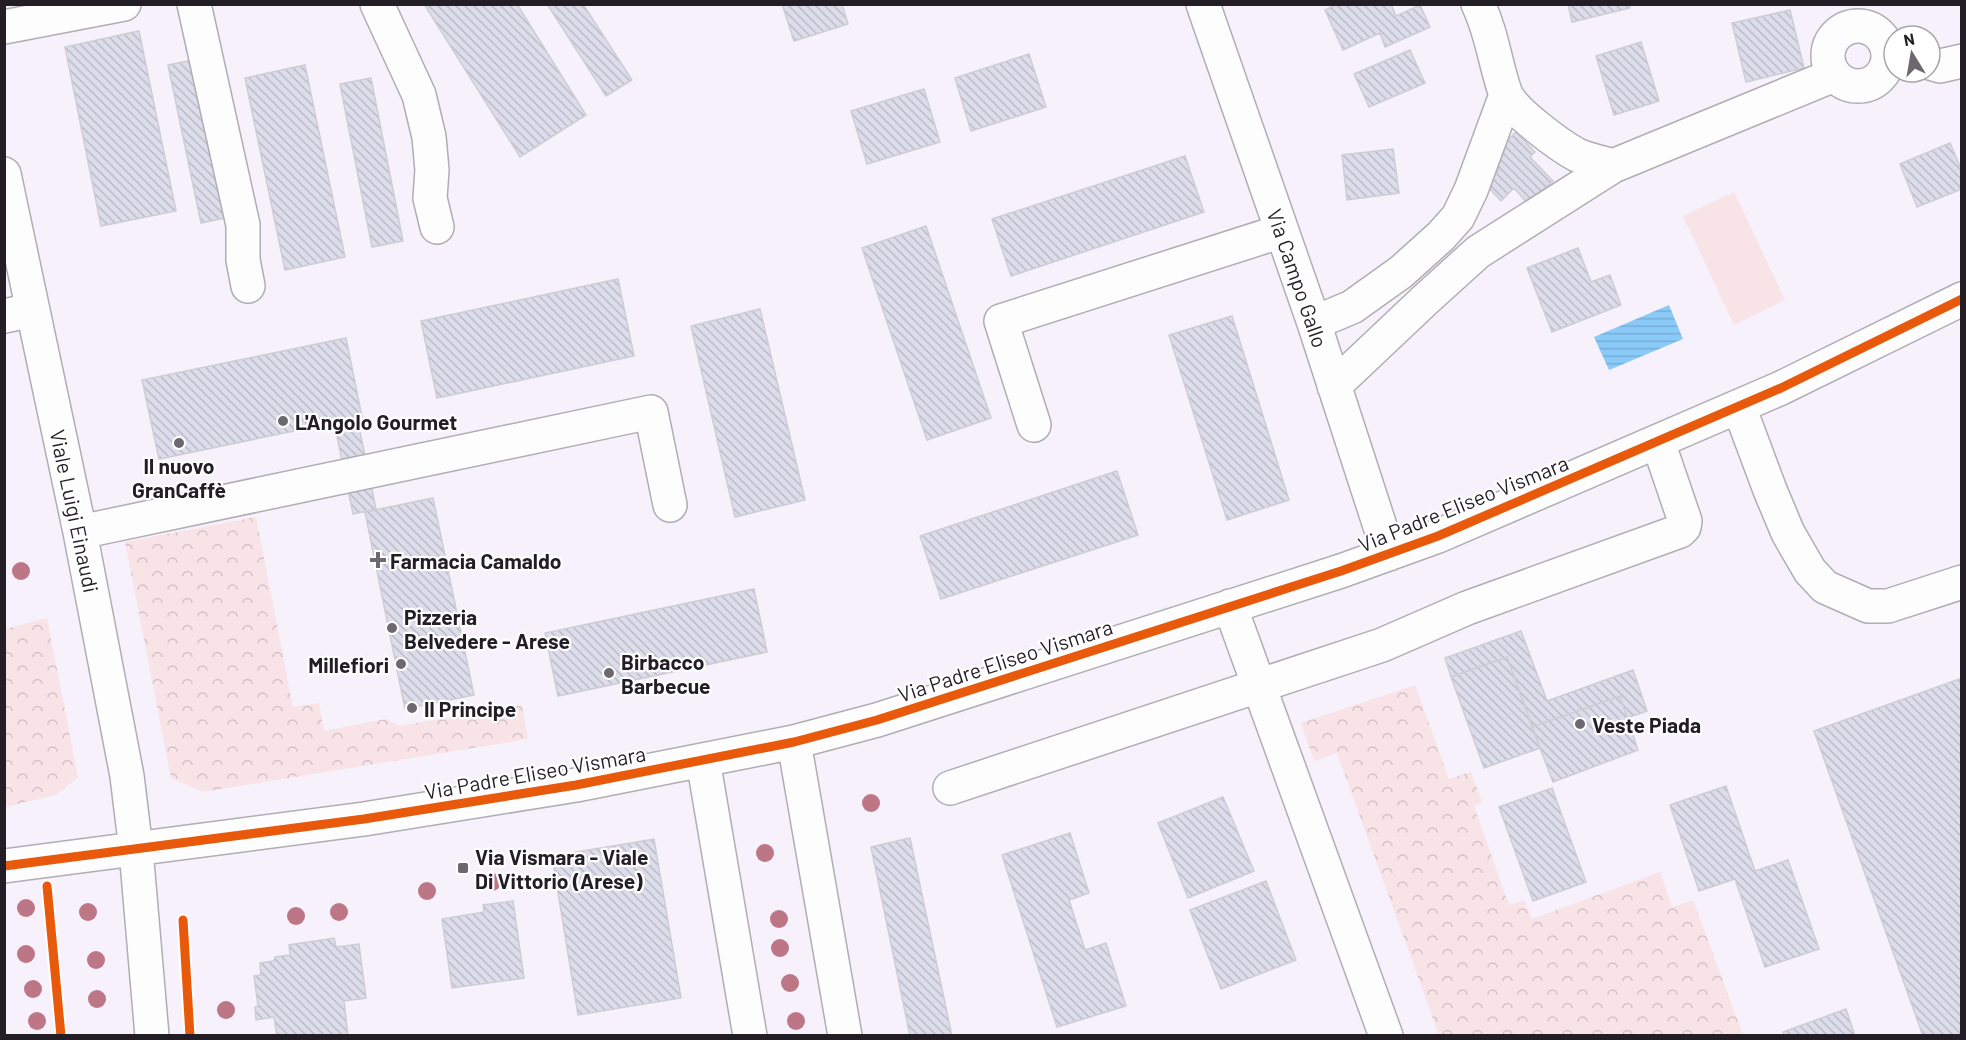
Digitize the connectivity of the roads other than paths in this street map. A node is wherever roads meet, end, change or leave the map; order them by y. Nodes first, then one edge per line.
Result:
1 (124, 4) edge
2 (194, 4) edge
3 (377, 4) edge
4 (1203, 4) edge
5 (1478, 4) edge
6 (1848, 15) edge
7 (4, 27) edge
8 (1882, 37) edge
9 (1962, 61) edge
10 (1942, 66) edge
11 (1882, 74) edge
12 (1834, 75) junction
13 (1506, 95) junction
14 (1612, 166) junction
15 (4, 174) edge
16 (437, 226) dead end
17 (1282, 231) junction
18 (248, 286) dead end
19 (1962, 299) edge
20 (19, 313) edge
21 (1314, 324) junction
22 (1334, 386) junction
23 (1739, 407) junction
24 (1034, 425) dead end
25 (1659, 442) junction
26 (670, 505) dead end
27 (80, 532) junction
28 (1389, 554) junction
29 (1962, 582) edge
30 (1230, 606) junction
31 (1259, 686) junction
32 (794, 742) junction
33 (704, 760) junction
34 (950, 788) dead end
35 (136, 850) junction
36 (4, 866) edge
37 (152, 1035) edge
38 (750, 1035) edge
39 (845, 1035) edge
40 (1386, 1035) edge

1 - 7 street
2 - 18 street
3 - 16 street
4 - 17 street, Via Campo Gallo
5 - 13 street
6 - 8 street
6 - 12 street
9 - 10 street
11 - 12 street
12 - 14 street
13 - 14 street
13 - 21 street
14 - 22 street
15 - 20 street, Viale Luigi Einaudi
17 - 21 street, Via Campo Gallo
17 - 24 street
19 - 23 street, Via Padre Eliseo Vismara
20 - 27 street, Viale Luigi Einaudi
21 - 22 street, Via Campo Gallo
22 - 28 street, Via Campo Gallo
23 - 25 street, Via Padre Eliseo Vismara
23 - 29 street
25 - 28 street, Via Padre Eliseo Vismara
25 - 31 street
26 - 27 street
27 - 35 street, Viale Luigi Einaudi
28 - 30 street, Via Padre Eliseo Vismara
30 - 31 street
30 - 32 street, Via Padre Eliseo Vismara
31 - 34 street
31 - 40 street
32 - 33 street, Via Padre Eliseo Vismara
32 - 39 street
33 - 35 street, Via Padre Eliseo Vismara
33 - 38 street
35 - 36 street, Via Padre Eliseo Vismara
35 - 37 street, Viale Luigi Einaudi

